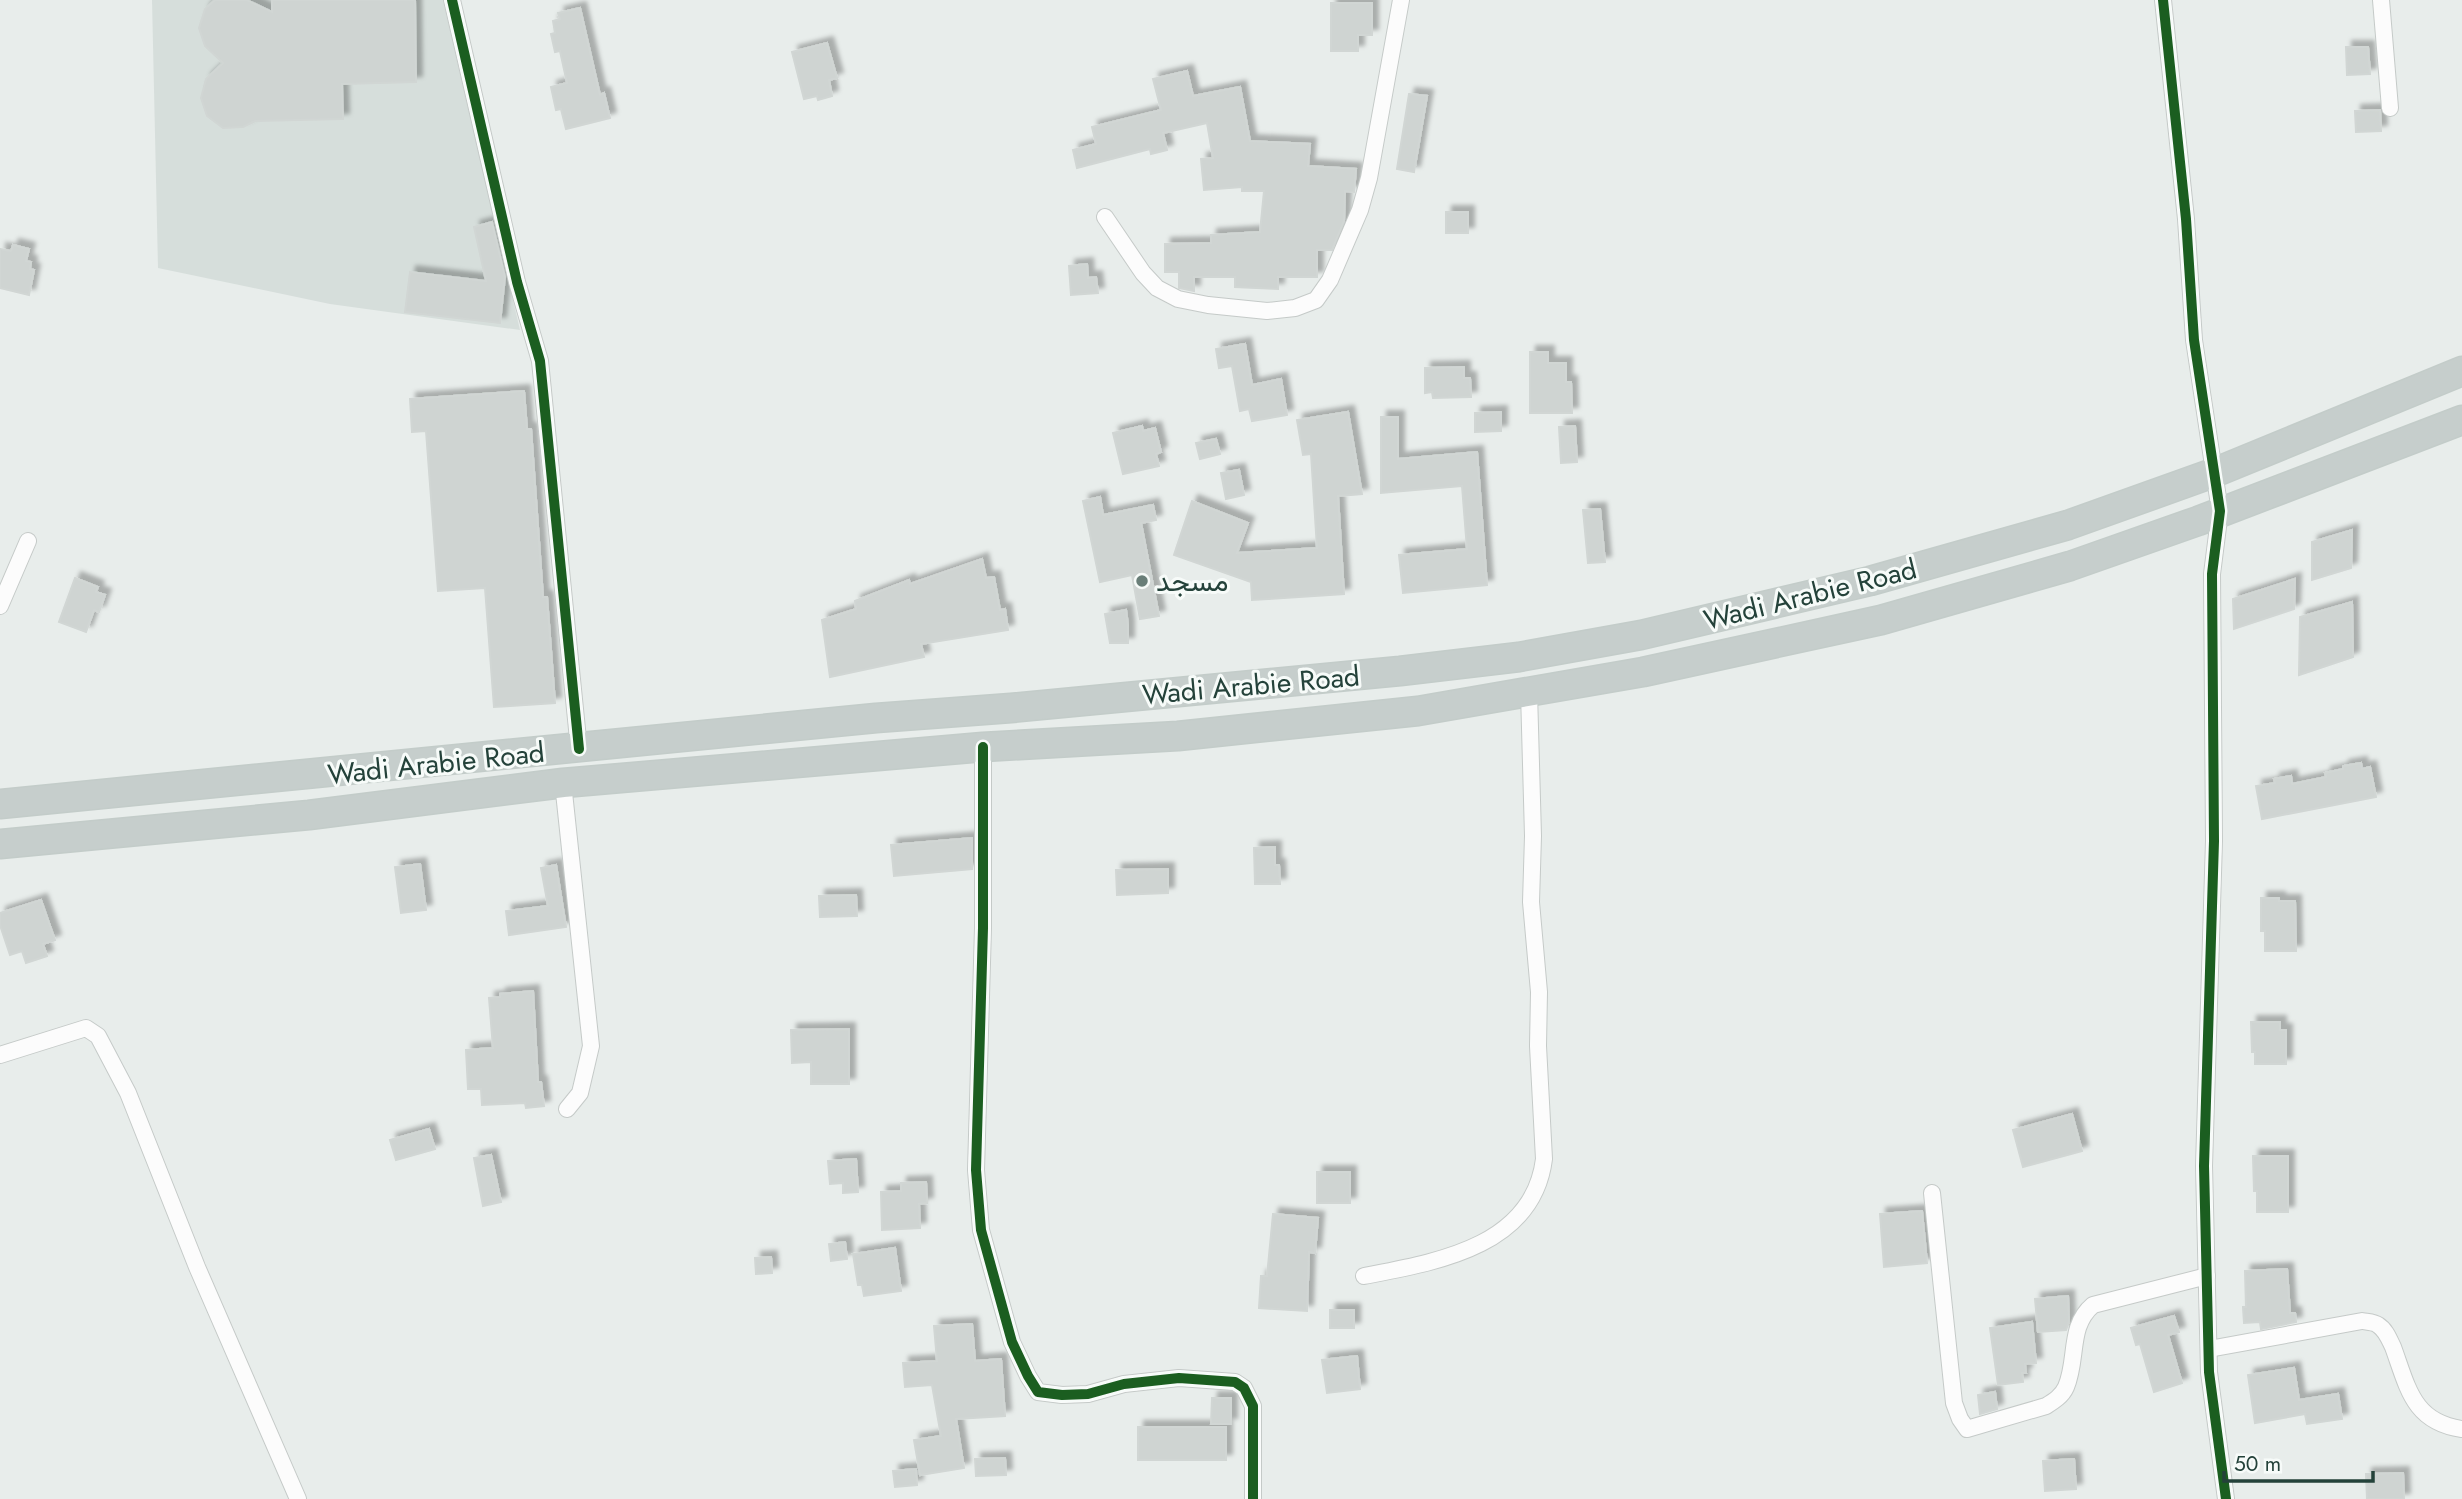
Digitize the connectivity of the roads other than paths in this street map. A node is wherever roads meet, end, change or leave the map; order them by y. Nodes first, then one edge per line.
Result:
1 (452, 0) edge
2 (1401, 0) edge
3 (2164, 0) edge
4 (2381, 0) edge
5 (2390, 108) dead end
6 (1105, 217) dead end
7 (2462, 371) edge
8 (2462, 420) edge
9 (2216, 471) junction
10 (2220, 511) junction
11 (28, 541) dead end
12 (0, 606) edge
13 (1529, 692) junction
14 (983, 747) junction
15 (579, 749) junction
16 (563, 783) junction
17 (0, 804) edge
18 (0, 844) edge
19 (0, 1055) edge
20 (567, 1109) dead end
21 (1932, 1193) dead end
22 (1364, 1276) dead end
23 (2207, 1276) junction
24 (2208, 1349) junction
25 (2462, 1429) edge
26 (298, 1499) edge
27 (1253, 1499) edge
28 (2227, 1499) edge

1 - 15 street
2 - 6 street
3 - 9 street
4 - 5 street
7 - 9 highway, Wadi Arabie Road
8 - 10 highway, Wadi Arabie Road
9 - 10 street
9 - 15 highway, Wadi Arabie Road
10 - 13 highway, Wadi Arabie Road
10 - 23 street
11 - 12 street
13 - 14 highway, Wadi Arabie Road
13 - 22 street
14 - 16 highway, Wadi Arabie Road
14 - 27 street
15 - 17 highway, Wadi Arabie Road
16 - 18 highway, Wadi Arabie Road
16 - 20 street
19 - 26 street
21 - 23 street
23 - 24 street
24 - 25 street
24 - 28 street

